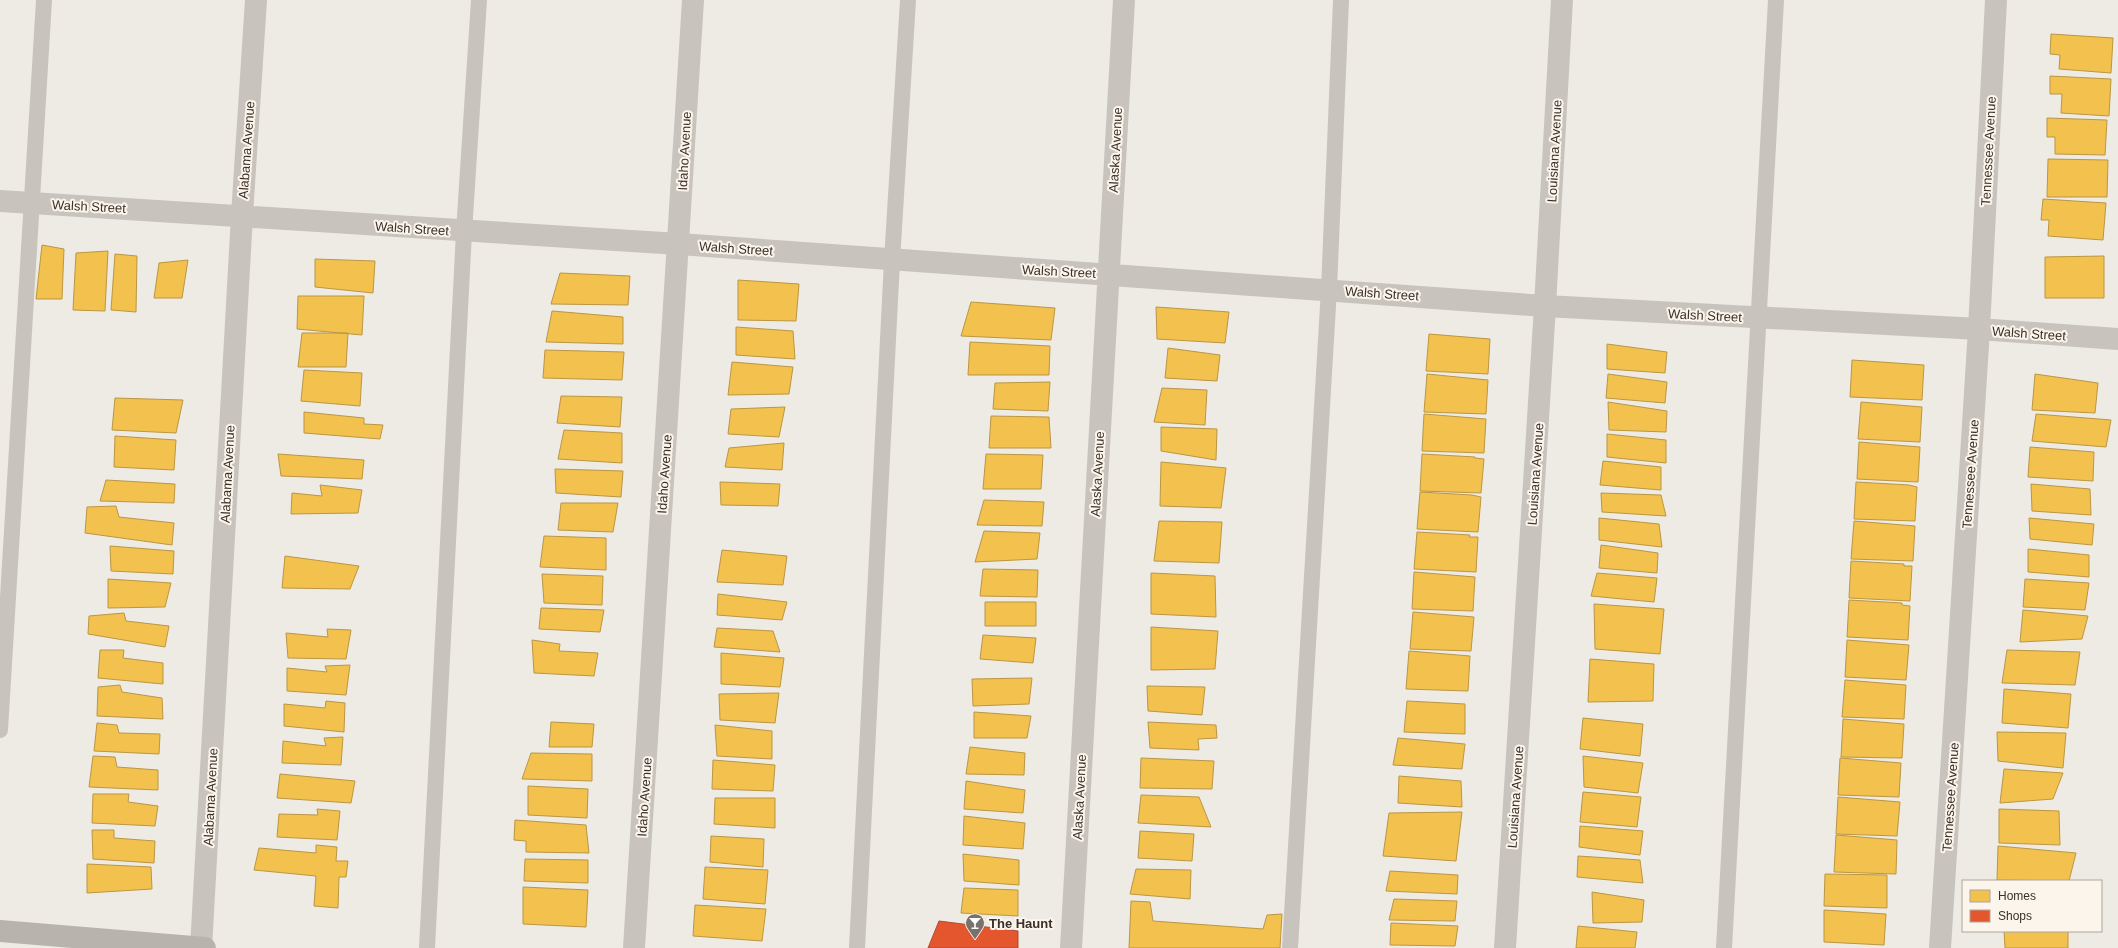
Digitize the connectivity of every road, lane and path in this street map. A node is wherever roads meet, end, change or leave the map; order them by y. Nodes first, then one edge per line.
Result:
1 (44, 0) edge
2 (256, 0) edge
3 (479, 0) edge
4 (693, 0) edge
5 (908, 0) edge
6 (1124, 0) edge
7 (1341, 0) edge
8 (1562, 0) edge
9 (1776, 0) edge
10 (1996, 0) edge
11 (0, 201) edge
12 (31, 203) junction
13 (242, 215) junction
14 (464, 232) junction
15 (679, 244) junction
16 (892, 260) junction
17 (1108, 274) junction
18 (1329, 289) junction
19 (1545, 306) junction
20 (1759, 318) junction
21 (1979, 329) junction
22 (2118, 340) edge
23 (0, 730) edge
24 (0, 931) edge
25 (201, 948) edge
26 (206, 948) edge
27 (427, 948) edge
28 (634, 948) edge
29 (857, 948) edge
30 (1071, 948) edge
31 (1290, 948) edge
32 (1505, 948) edge
33 (1724, 948) edge
34 (1940, 948) edge

1 - 12 lane
2 - 13 street, Alabama Avenue
3 - 14 lane
4 - 15 street, Idaho Avenue
5 - 16 lane
6 - 17 street, Alaska Avenue
7 - 18 lane
8 - 19 street, Louisiana Avenue
9 - 20 lane
10 - 21 street, Tennessee Avenue
11 - 12 street, Walsh Street
12 - 13 street, Walsh Street
12 - 23 lane
13 - 14 street, Walsh Street
13 - 25 street, Alabama Avenue
14 - 15 street, Walsh Street
14 - 27 lane
15 - 16 street, Walsh Street
15 - 28 street, Idaho Avenue
16 - 17 street, Walsh Street
16 - 29 lane
17 - 18 street, Walsh Street
17 - 30 street, Alaska Avenue
18 - 19 street, Walsh Street
18 - 31 lane
19 - 20 street, Walsh Street
19 - 32 street, Louisiana Avenue
20 - 21 street, Walsh Street
20 - 33 lane
21 - 22 street, Walsh Street
21 - 34 street, Tennessee Avenue
24 - 25 street
25 - 26 street

